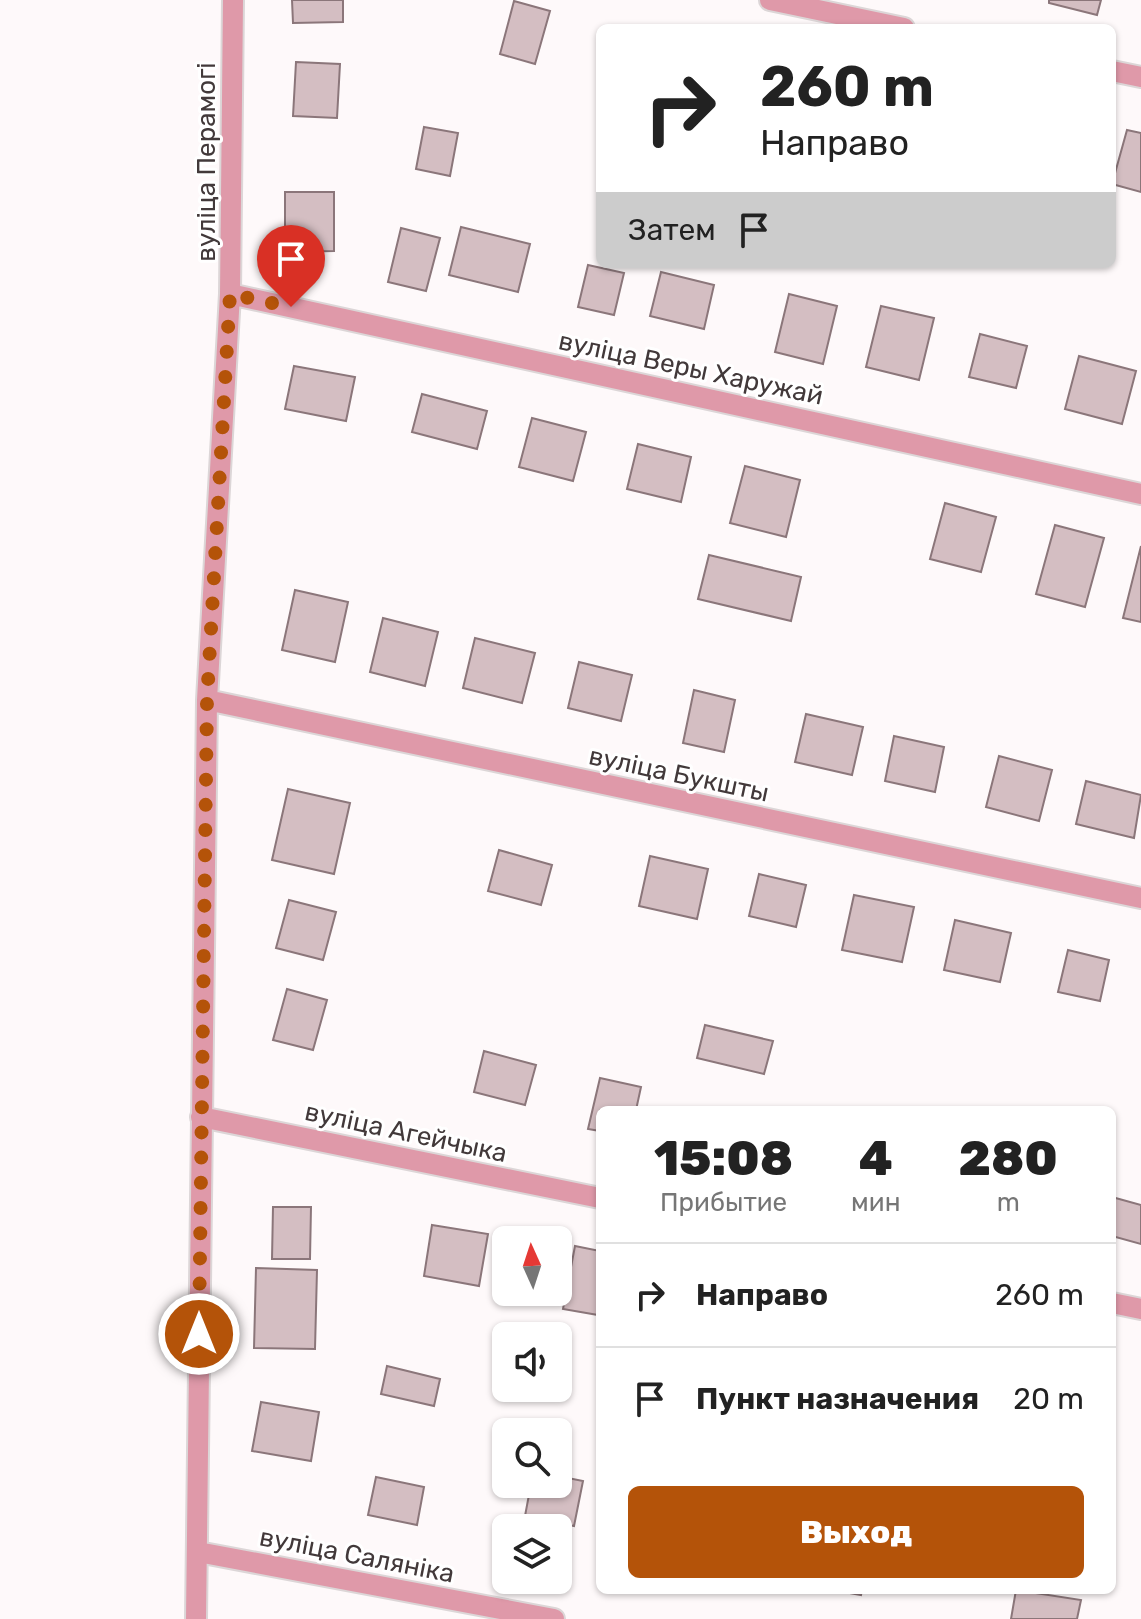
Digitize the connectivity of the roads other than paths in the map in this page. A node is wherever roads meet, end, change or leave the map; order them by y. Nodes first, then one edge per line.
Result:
1 (233, 0) edge
2 (770, 0) edge
3 (885, 24) edge
4 (1116, 72) edge
5 (1141, 77) edge
6 (230, 294) junction
7 (1141, 494) edge
8 (207, 700) junction
9 (1141, 898) edge
10 (201, 1117) junction
11 (596, 1197) edge
12 (1116, 1304) edge
13 (1141, 1309) edge
14 (198, 1552) junction
15 (196, 1619) edge
16 (554, 1619) edge

1 - 6 street, вуліца Перамогі
2 - 3 street
4 - 5 street
6 - 7 street, вуліца Веры Харужай
6 - 8 street, вуліца Перамогі
8 - 9 street, вуліца Букшты
8 - 10 street, вуліца Перамогі
10 - 11 street, вуліца Агейчыка
10 - 14 street, вуліца Перамогі
12 - 13 street
14 - 15 street, вуліца Перамогі
14 - 16 street, вуліца Саляніка

